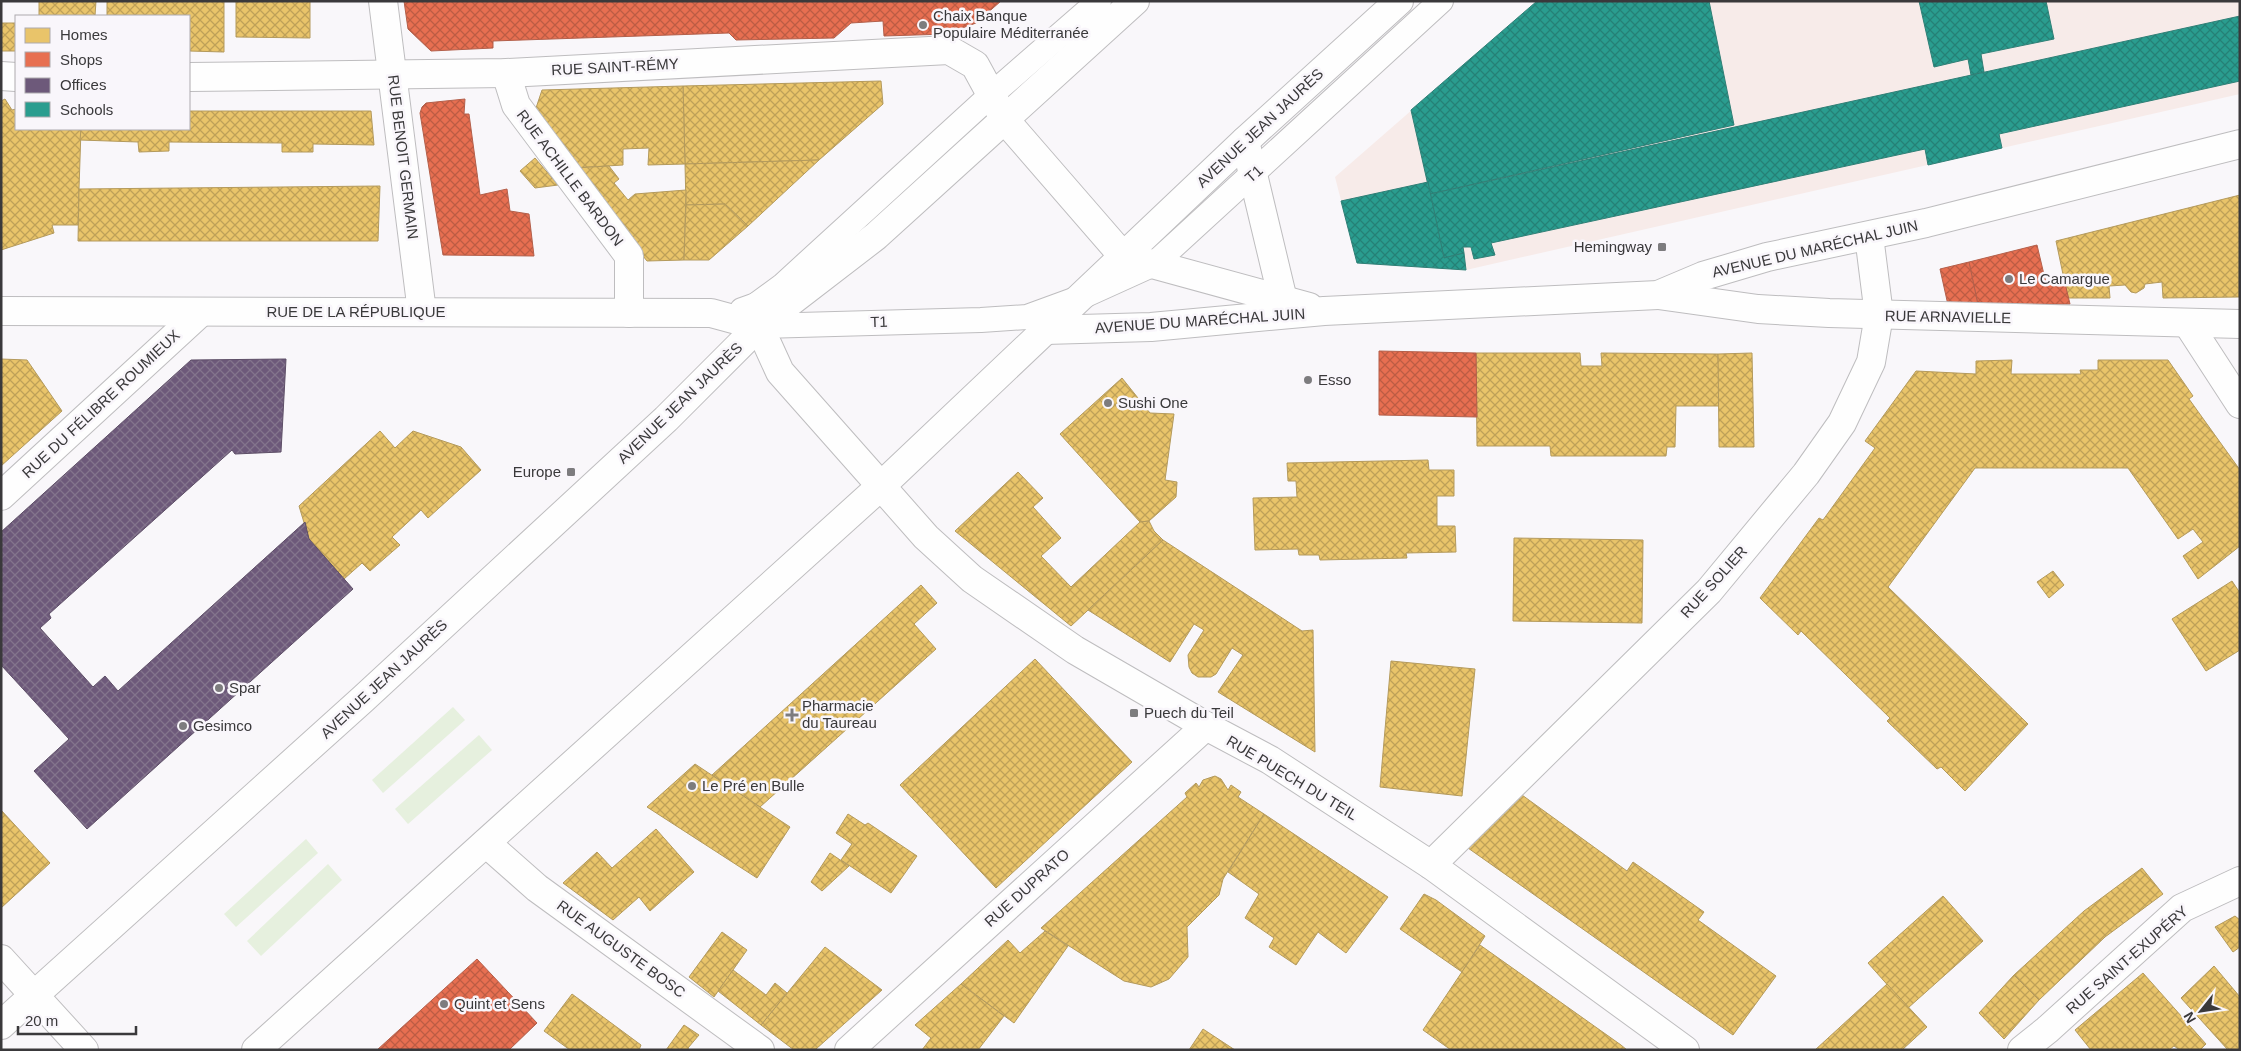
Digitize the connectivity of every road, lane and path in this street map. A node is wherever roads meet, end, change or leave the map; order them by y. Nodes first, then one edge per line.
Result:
1 (383, 1) edge
2 (1099, 1) edge
3 (1135, 1) edge
4 (1399, 1) edge
5 (1441, 1) edge
6 (506, 74) junction
7 (392, 75) junction
8 (1, 76) edge
9 (15, 77) edge
10 (190, 77) edge
11 (991, 95) junction
12 (1005, 120) junction
13 (1245, 141) junction
14 (2240, 144) edge
15 (1253, 175) junction
16 (1869, 236) junction
17 (1123, 256) junction
18 (1154, 264) junction
19 (1658, 294) junction
20 (1079, 298) junction
21 (1283, 300) junction
22 (1, 311) edge
23 (1324, 311) junction
24 (201, 312) junction
25 (422, 312) junction
26 (629, 313) junction
27 (711, 313) joint
28 (1879, 315) junction
29 (758, 316) junction
30 (2188, 324) junction
31 (2240, 324) edge
32 (1045, 330) junction
33 (2240, 404) edge
34 (881, 486) junction
35 (1, 496) edge
36 (1206, 726) junction
37 (486, 843) junction
38 (1431, 865) junction
39 (2240, 880) edge
40 (1, 959) edge
41 (35, 996) junction
42 (1, 1025) edge
43 (84, 1050) edge
44 (256, 1050) edge
45 (760, 1050) edge
46 (849, 1050) edge
47 (1685, 1050) edge
48 (2022, 1050) edge

1 - 7 street, RUE BENOIT GERMAIN
2 - 11 lane
3 - 12 street, AVENUE JEAN JAURÈS
4 - 13 street, AVENUE JEAN JAURÈS
5 - 15 lane, T1
6 - 7 street, RUE SAINT-RÉMY
6 - 11 street, RUE SAINT-RÉMY
6 - 26 street, RUE ACHILLE BARDON
7 - 10 street, RUE SAINT-RÉMY
7 - 25 street, RUE BENOIT GERMAIN
8 - 9 street
11 - 12 street, RUE SAINT-RÉMY
11 - 29 lane
12 - 17 street
12 - 29 street, AVENUE JEAN JAURÈS
13 - 15 street, AVENUE DU MARÉCHAL JUIN
13 - 17 street, AVENUE JEAN JAURÈS
14 - 16 street, AVENUE DU MARÉCHAL JUIN
15 - 18 lane, T1
15 - 21 street, AVENUE DU MARÉCHAL JUIN
16 - 19 street, AVENUE DU MARÉCHAL JUIN
16 - 28 street, RUE SOLIER
17 - 18 street, AVENUE DU MARÉCHAL JUIN
17 - 20 street, AVENUE JEAN JAURÈS
18 - 20 lane, T1
18 - 21 street, AVENUE DU MARÉCHAL JUIN
19 - 23 street, AVENUE DU MARÉCHAL JUIN
19 - 28 street, RUE ARNAVIELLE
20 - 29 lane, T1
20 - 32 street, AVENUE JEAN JAURÈS
21 - 23 street, AVENUE DU MARÉCHAL JUIN
22 - 24 street, RUE DE LA RÉPUBLIQUE
23 - 32 street, AVENUE DU MARÉCHAL JUIN
24 - 25 street, RUE DE LA RÉPUBLIQUE
24 - 35 street, RUE DU FÉLIBRE ROUMIEUX
25 - 26 street, RUE DE LA RÉPUBLIQUE
26 - 27 street, RUE DE LA RÉPUBLIQUE
27 - 29 street, T1
28 - 30 street, RUE ARNAVIELLE
28 - 38 street, RUE SOLIER
29 - 34 street, AVENUE JEAN JAURÈS
29 - 41 street, AVENUE JEAN JAURÈS
30 - 31 street, RUE ARNAVIELLE
30 - 33 street
32 - 34 street, AVENUE JEAN JAURÈS
34 - 36 street, RUE PUECH DU TEIL
34 - 37 street, AVENUE JEAN JAURÈS
36 - 38 street, RUE PUECH DU TEIL
36 - 46 street, RUE DUPRATO
37 - 44 street, AVENUE JEAN JAURÈS
37 - 45 street, RUE AUGUSTE BOSC
38 - 47 street, RUE PUECH DU TEIL
39 - 48 street, RUE SAINT-EXUPÉRY
40 - 41 street
41 - 42 street, AVENUE JEAN JAURÈS
41 - 43 street

